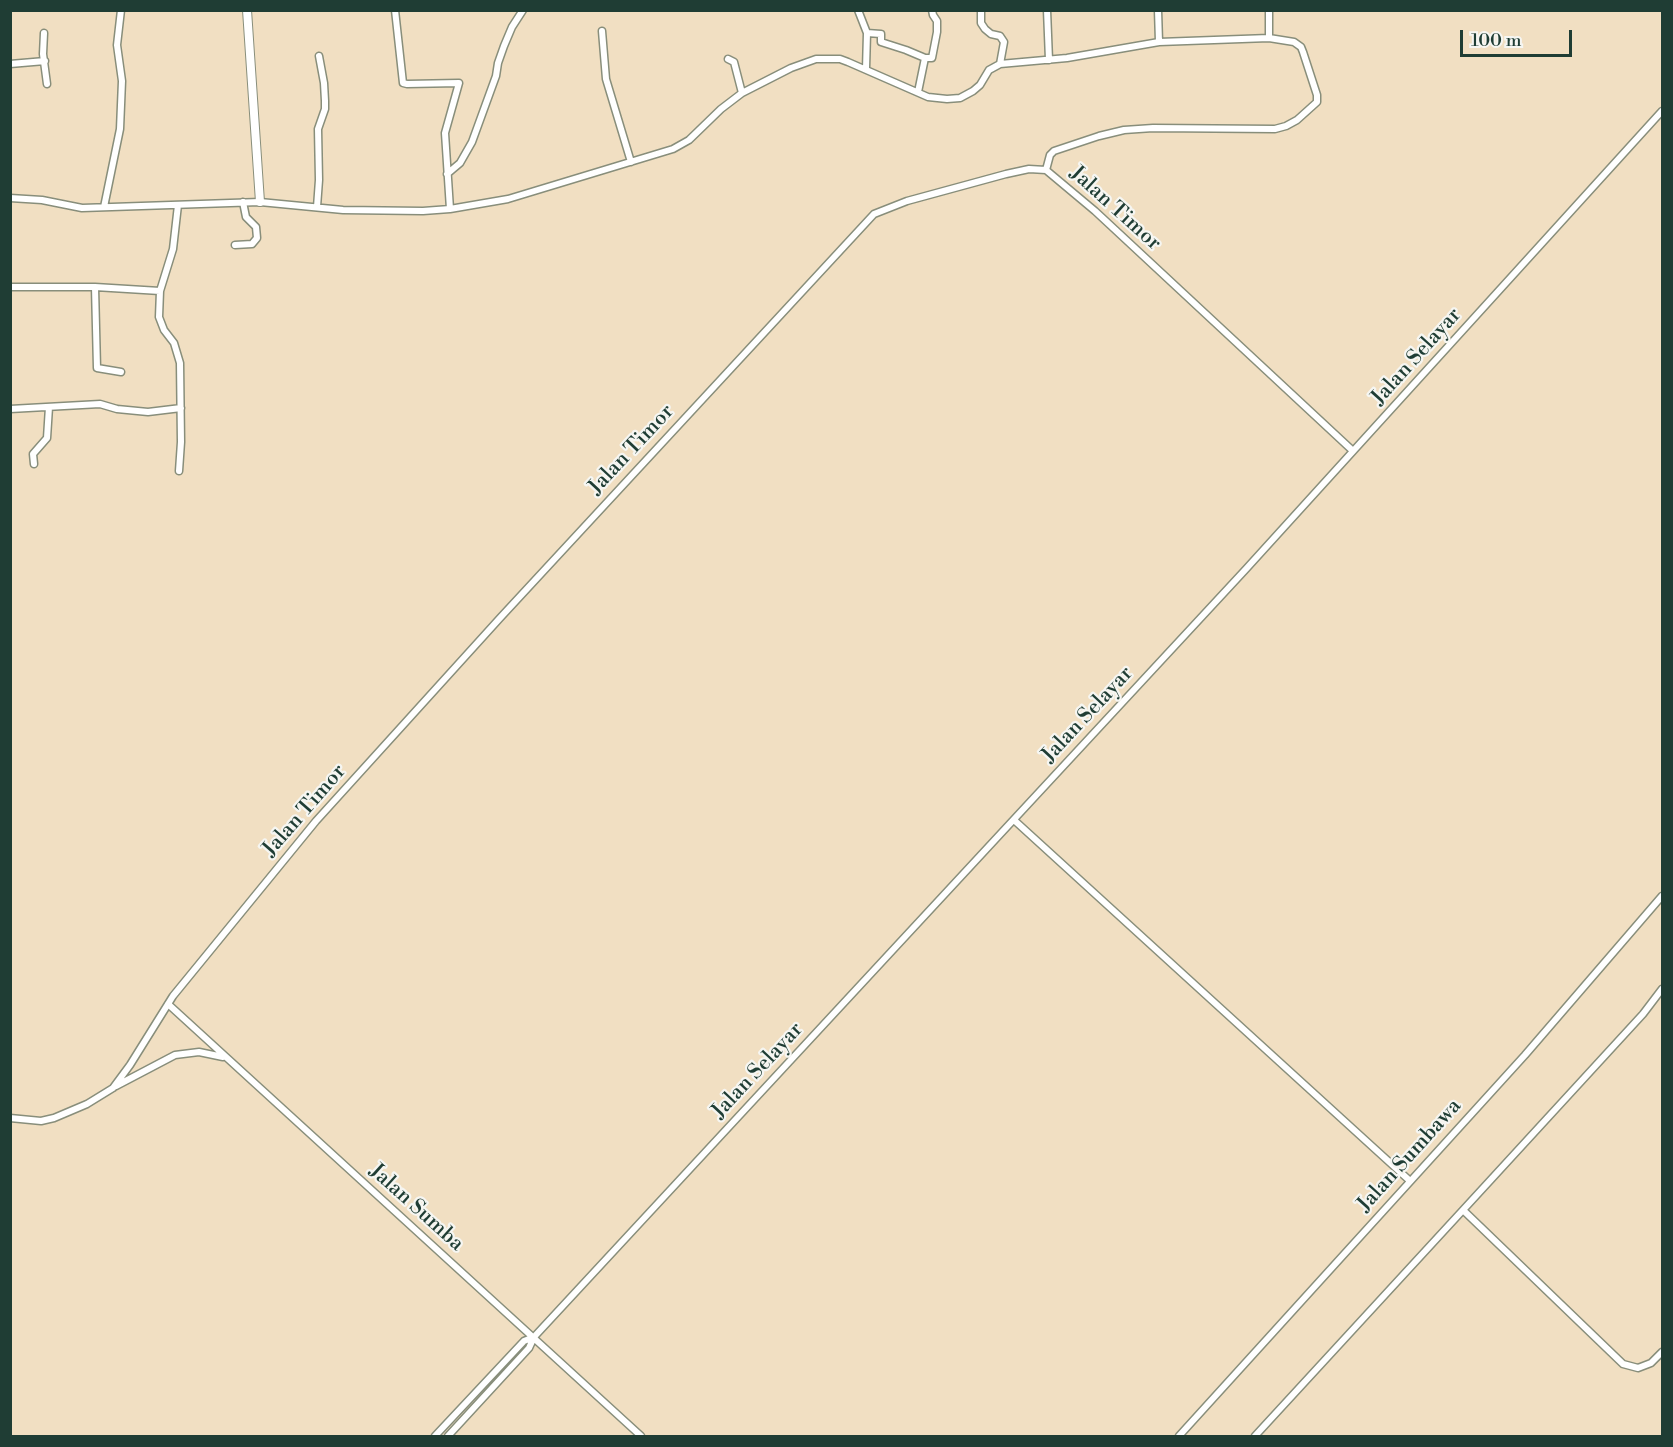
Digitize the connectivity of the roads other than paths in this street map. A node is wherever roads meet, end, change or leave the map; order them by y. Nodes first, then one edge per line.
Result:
1 (121, 10) edge
2 (247, 10) edge
3 (395, 10) edge
4 (523, 10) edge
5 (858, 10) edge
6 (932, 10) edge
7 (981, 10) edge
8 (1047, 10) edge
9 (1158, 10) edge
10 (1269, 10) edge
11 (602, 31) dead end
12 (44, 33) dead end
13 (867, 33) junction
14 (1269, 38) junction
15 (1159, 42) junction
16 (319, 57) dead end
17 (925, 58) junction
18 (728, 59) dead end
19 (1049, 60) junction
20 (45, 62) junction
21 (10, 64) edge
22 (1000, 64) junction
23 (866, 69) junction
24 (47, 84) dead end
25 (918, 92) junction
26 (742, 93) junction
27 (1662, 111) edge
28 (631, 162) junction
29 (1046, 170) junction
30 (447, 174) junction
31 (10, 198) edge
32 (243, 202) junction
33 (260, 202) junction
34 (178, 205) junction
35 (104, 207) junction
36 (317, 207) junction
37 (450, 209) junction
38 (235, 245) dead end
39 (10, 287) edge
40 (95, 287) junction
41 (160, 291) junction
42 (121, 372) dead end
43 (50, 407) junction
44 (181, 408) junction
45 (10, 409) edge
46 (1353, 451) junction
47 (34, 464) dead end
48 (179, 471) dead end
49 (1014, 820) junction
50 (1662, 896) edge
51 (1662, 989) edge
52 (168, 1004) junction
53 (227, 1058) junction
54 (113, 1088) junction
55 (10, 1118) edge
56 (1409, 1180) junction
57 (1463, 1210) junction
58 (534, 1337) junction
59 (1662, 1352) edge
60 (435, 1437) edge
61 (448, 1437) edge
62 (641, 1437) edge
63 (1179, 1437) edge
64 (1255, 1437) edge

1 - 35 street
2 - 33 street
3 - 30 street
4 - 30 street
5 - 13 street
6 - 17 street
7 - 22 street
8 - 19 street
9 - 15 street
10 - 14 street
11 - 28 street
12 - 20 street
13 - 17 street
13 - 23 street
14 - 15 street
14 - 29 street
15 - 19 street
16 - 36 street
17 - 25 street
18 - 26 street
19 - 22 street
20 - 21 street
20 - 24 street
22 - 25 street
23 - 25 street
23 - 26 street
26 - 28 street
27 - 46 street, Jalan Selayar
28 - 37 street
29 - 46 street, Jalan Timor
29 - 52 street, Jalan Timor
30 - 37 street
31 - 35 street
32 - 33 street
32 - 34 street
32 - 38 street
33 - 36 street
34 - 35 street
34 - 41 street
36 - 37 street
39 - 40 street
40 - 41 street
40 - 42 street
41 - 44 street
43 - 44 street
43 - 45 street
43 - 47 street
44 - 48 street
46 - 49 street, Jalan Selayar
49 - 56 street
49 - 58 street, Jalan Selayar
50 - 56 street, Jalan Sumbawa
51 - 57 street
52 - 53 street, Jalan Sumba
52 - 54 street, Jalan Timor
53 - 54 street
53 - 58 street, Jalan Sumba
54 - 55 street, Jalan Timor
56 - 63 street, Jalan Sumbawa
57 - 59 street
57 - 64 street
58 - 60 street, Jalan Selayar
58 - 61 street, Jalan Selayar
58 - 62 street, Jalan Sumba

